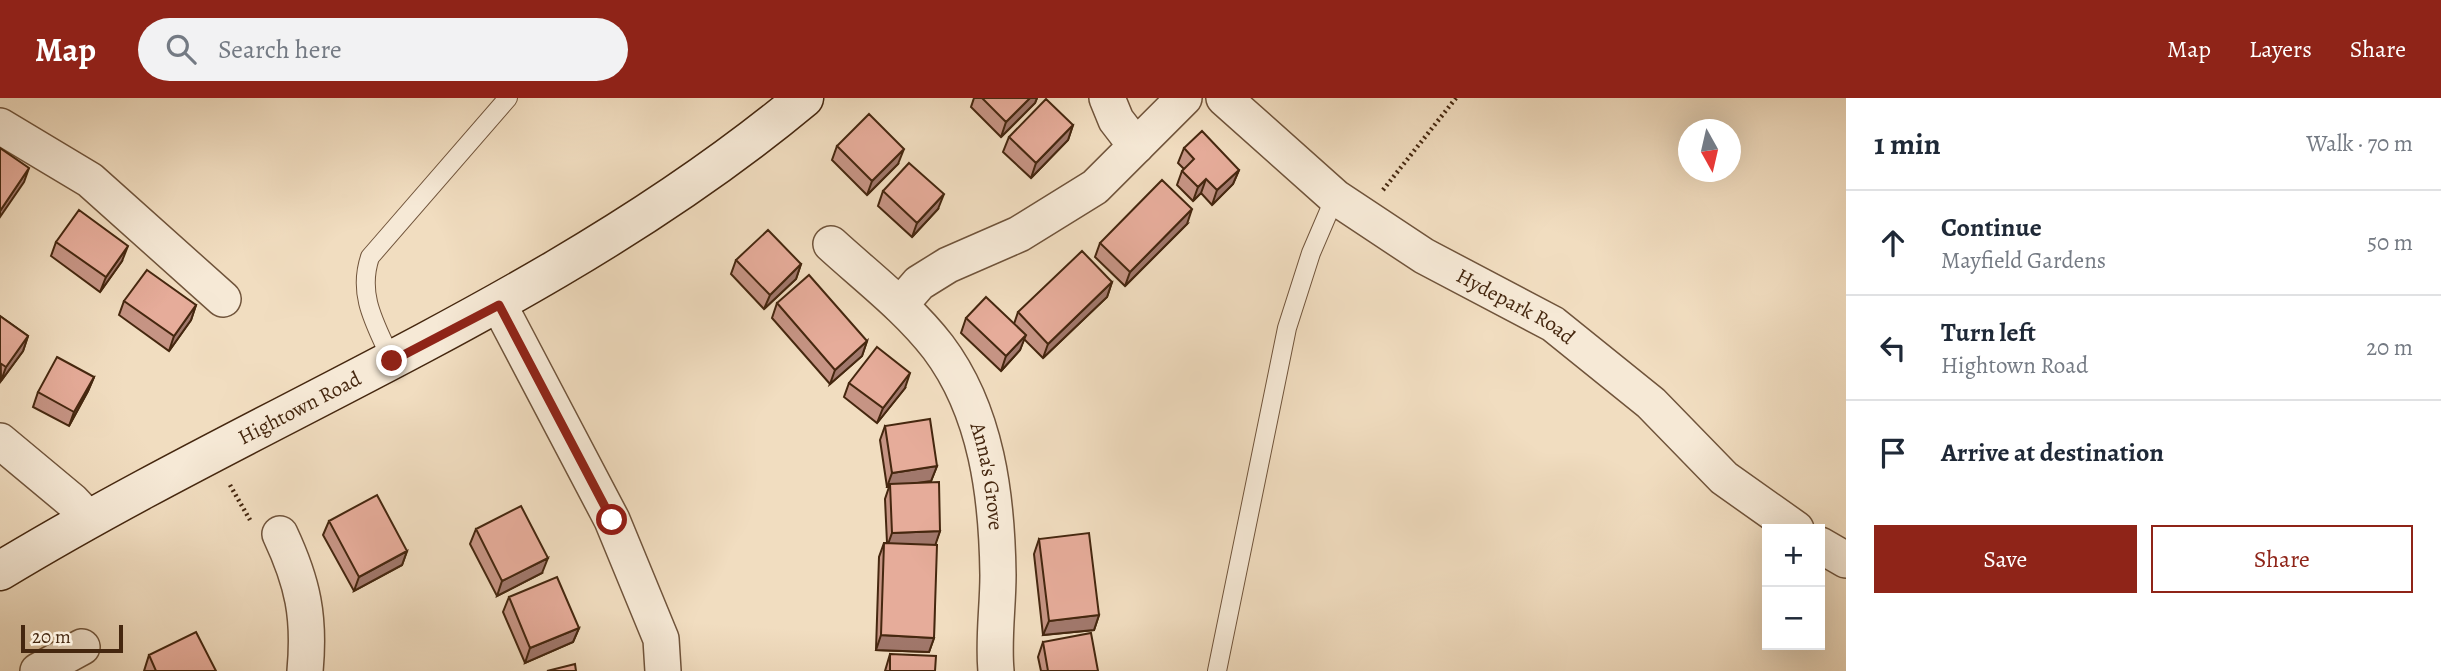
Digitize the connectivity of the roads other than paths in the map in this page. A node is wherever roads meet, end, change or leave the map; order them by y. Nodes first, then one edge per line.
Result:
1 (508, 98) edge
2 (804, 98) edge
3 (1107, 98) edge
4 (1184, 98) edge
5 (1224, 98) edge
6 (0, 126) edge
7 (1136, 146) junction
8 (1349, 206) junction
9 (831, 244) dead end
10 (223, 299) dead end
11 (499, 305) junction
12 (900, 306) junction
13 (392, 361) junction
14 (0, 441) edge
15 (88, 518) junction
16 (1789, 524) edge
17 (280, 534) road end
18 (1825, 548) edge
19 (1846, 560) edge
20 (0, 571) edge
21 (82, 647) dead end
22 (38, 671) edge
23 (305, 671) edge
24 (663, 671) edge
25 (996, 671) edge
26 (1217, 671) edge

1 - 13 lane
2 - 11 main road, Hightown Road
3 - 7 street
4 - 7 street
5 - 8 street, Hydepark Road
6 - 10 street
7 - 12 street
8 - 16 street, Hydepark Road
8 - 26 lane
9 - 12 street, Anna's Grove
11 - 13 main road, Hightown Road
11 - 24 street
12 - 25 street, Anna's Grove
13 - 15 main road, Hightown Road
14 - 15 street
15 - 20 main road, Hightown Road
17 - 23 street
18 - 19 street
21 - 22 street

